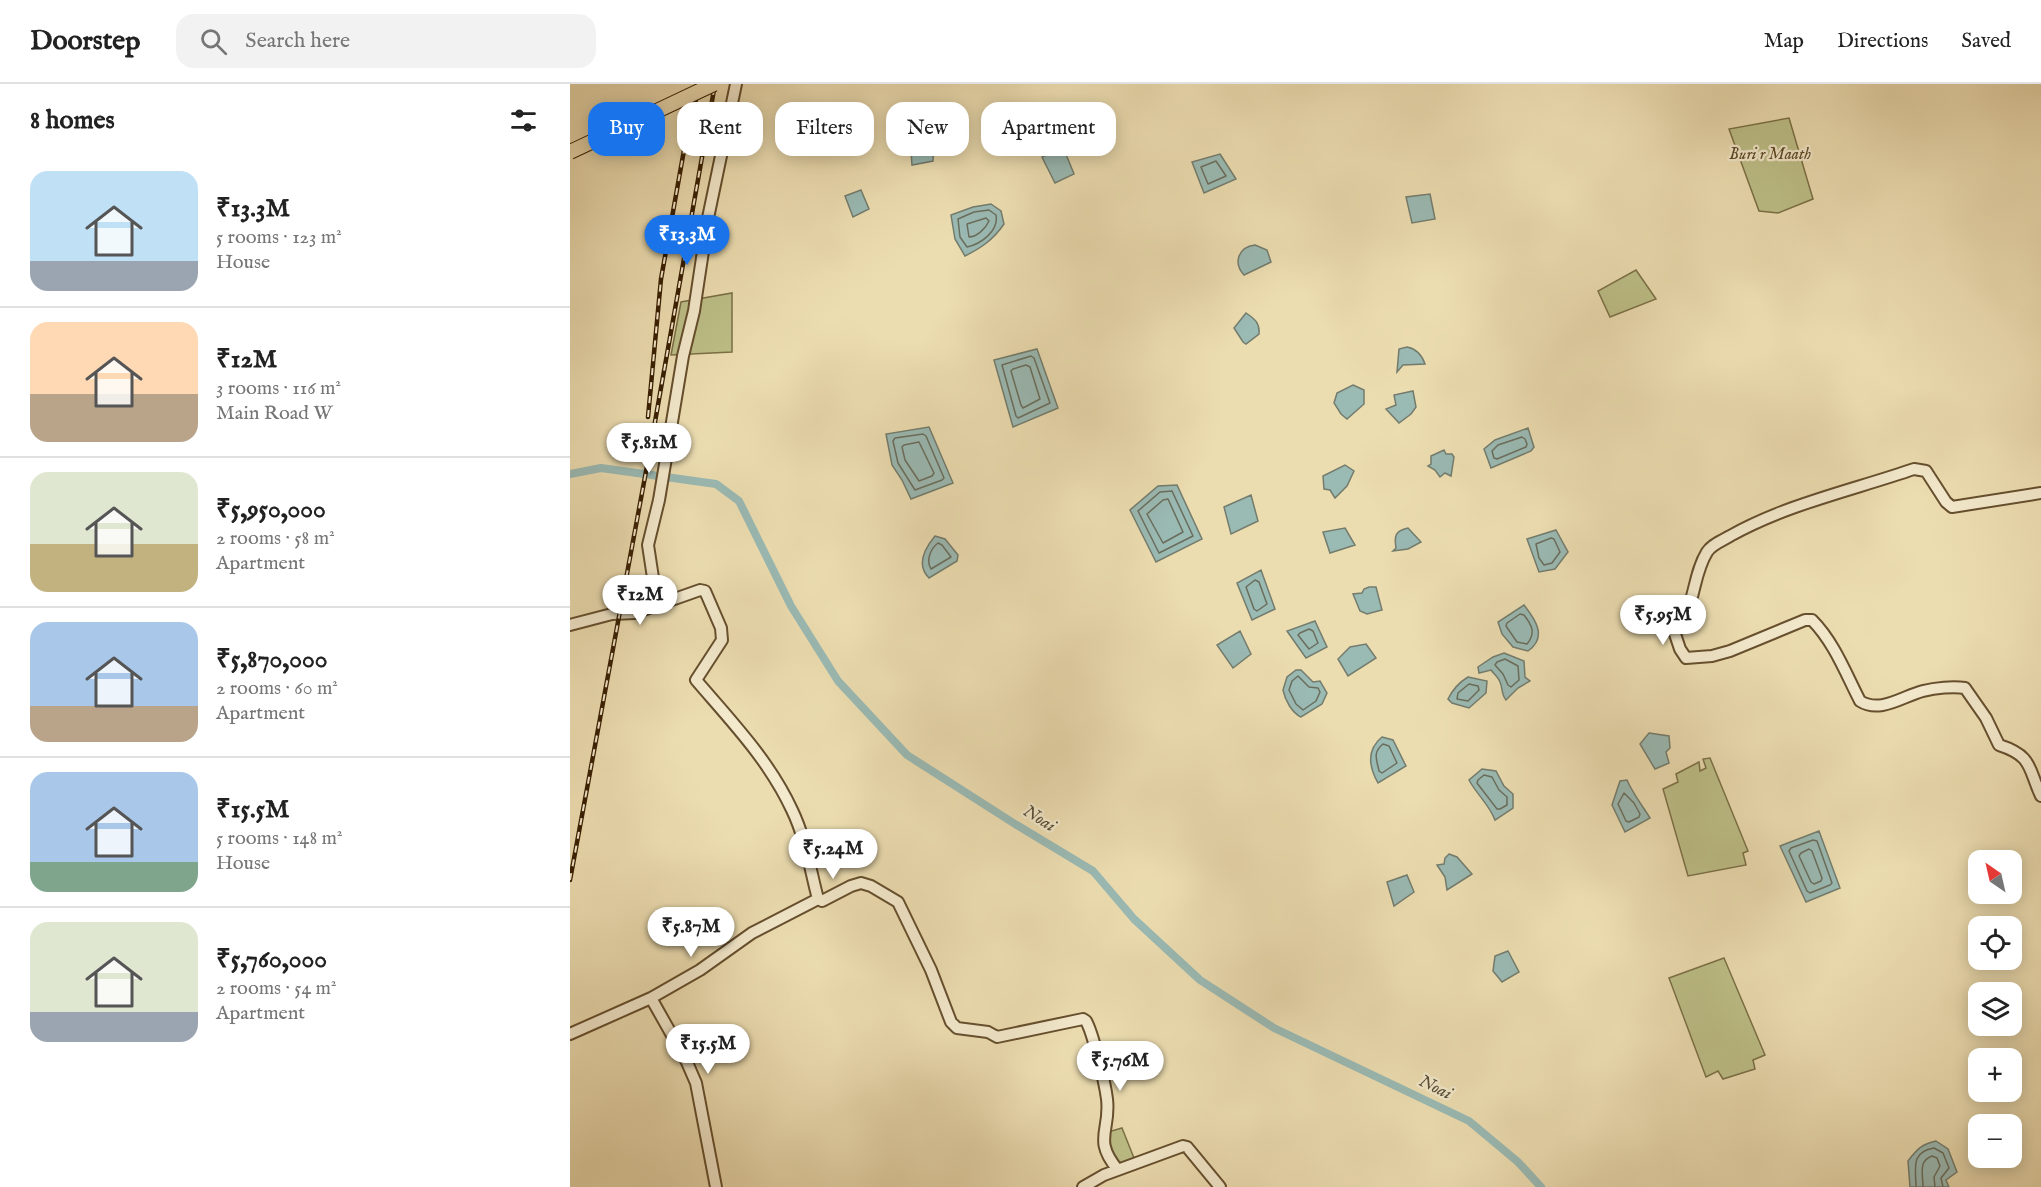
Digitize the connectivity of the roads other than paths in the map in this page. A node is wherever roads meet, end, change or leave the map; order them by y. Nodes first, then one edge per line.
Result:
1 (714, 84) edge
2 (736, 84) edge
3 (570, 152) edge
4 (2041, 493) edge
5 (657, 604) junction
6 (570, 625) edge
7 (2041, 796) edge
8 (818, 899) junction
9 (651, 998) junction
10 (570, 1034) edge
11 (1118, 1170) junction
12 (716, 1187) edge
13 (1083, 1187) edge
14 (1220, 1187) edge

1 - 3 main road, bridge
2 - 5 street
4 - 7 street
5 - 6 street
5 - 8 street
8 - 9 street
8 - 11 street
9 - 10 street
9 - 12 street
11 - 13 street
11 - 14 street

